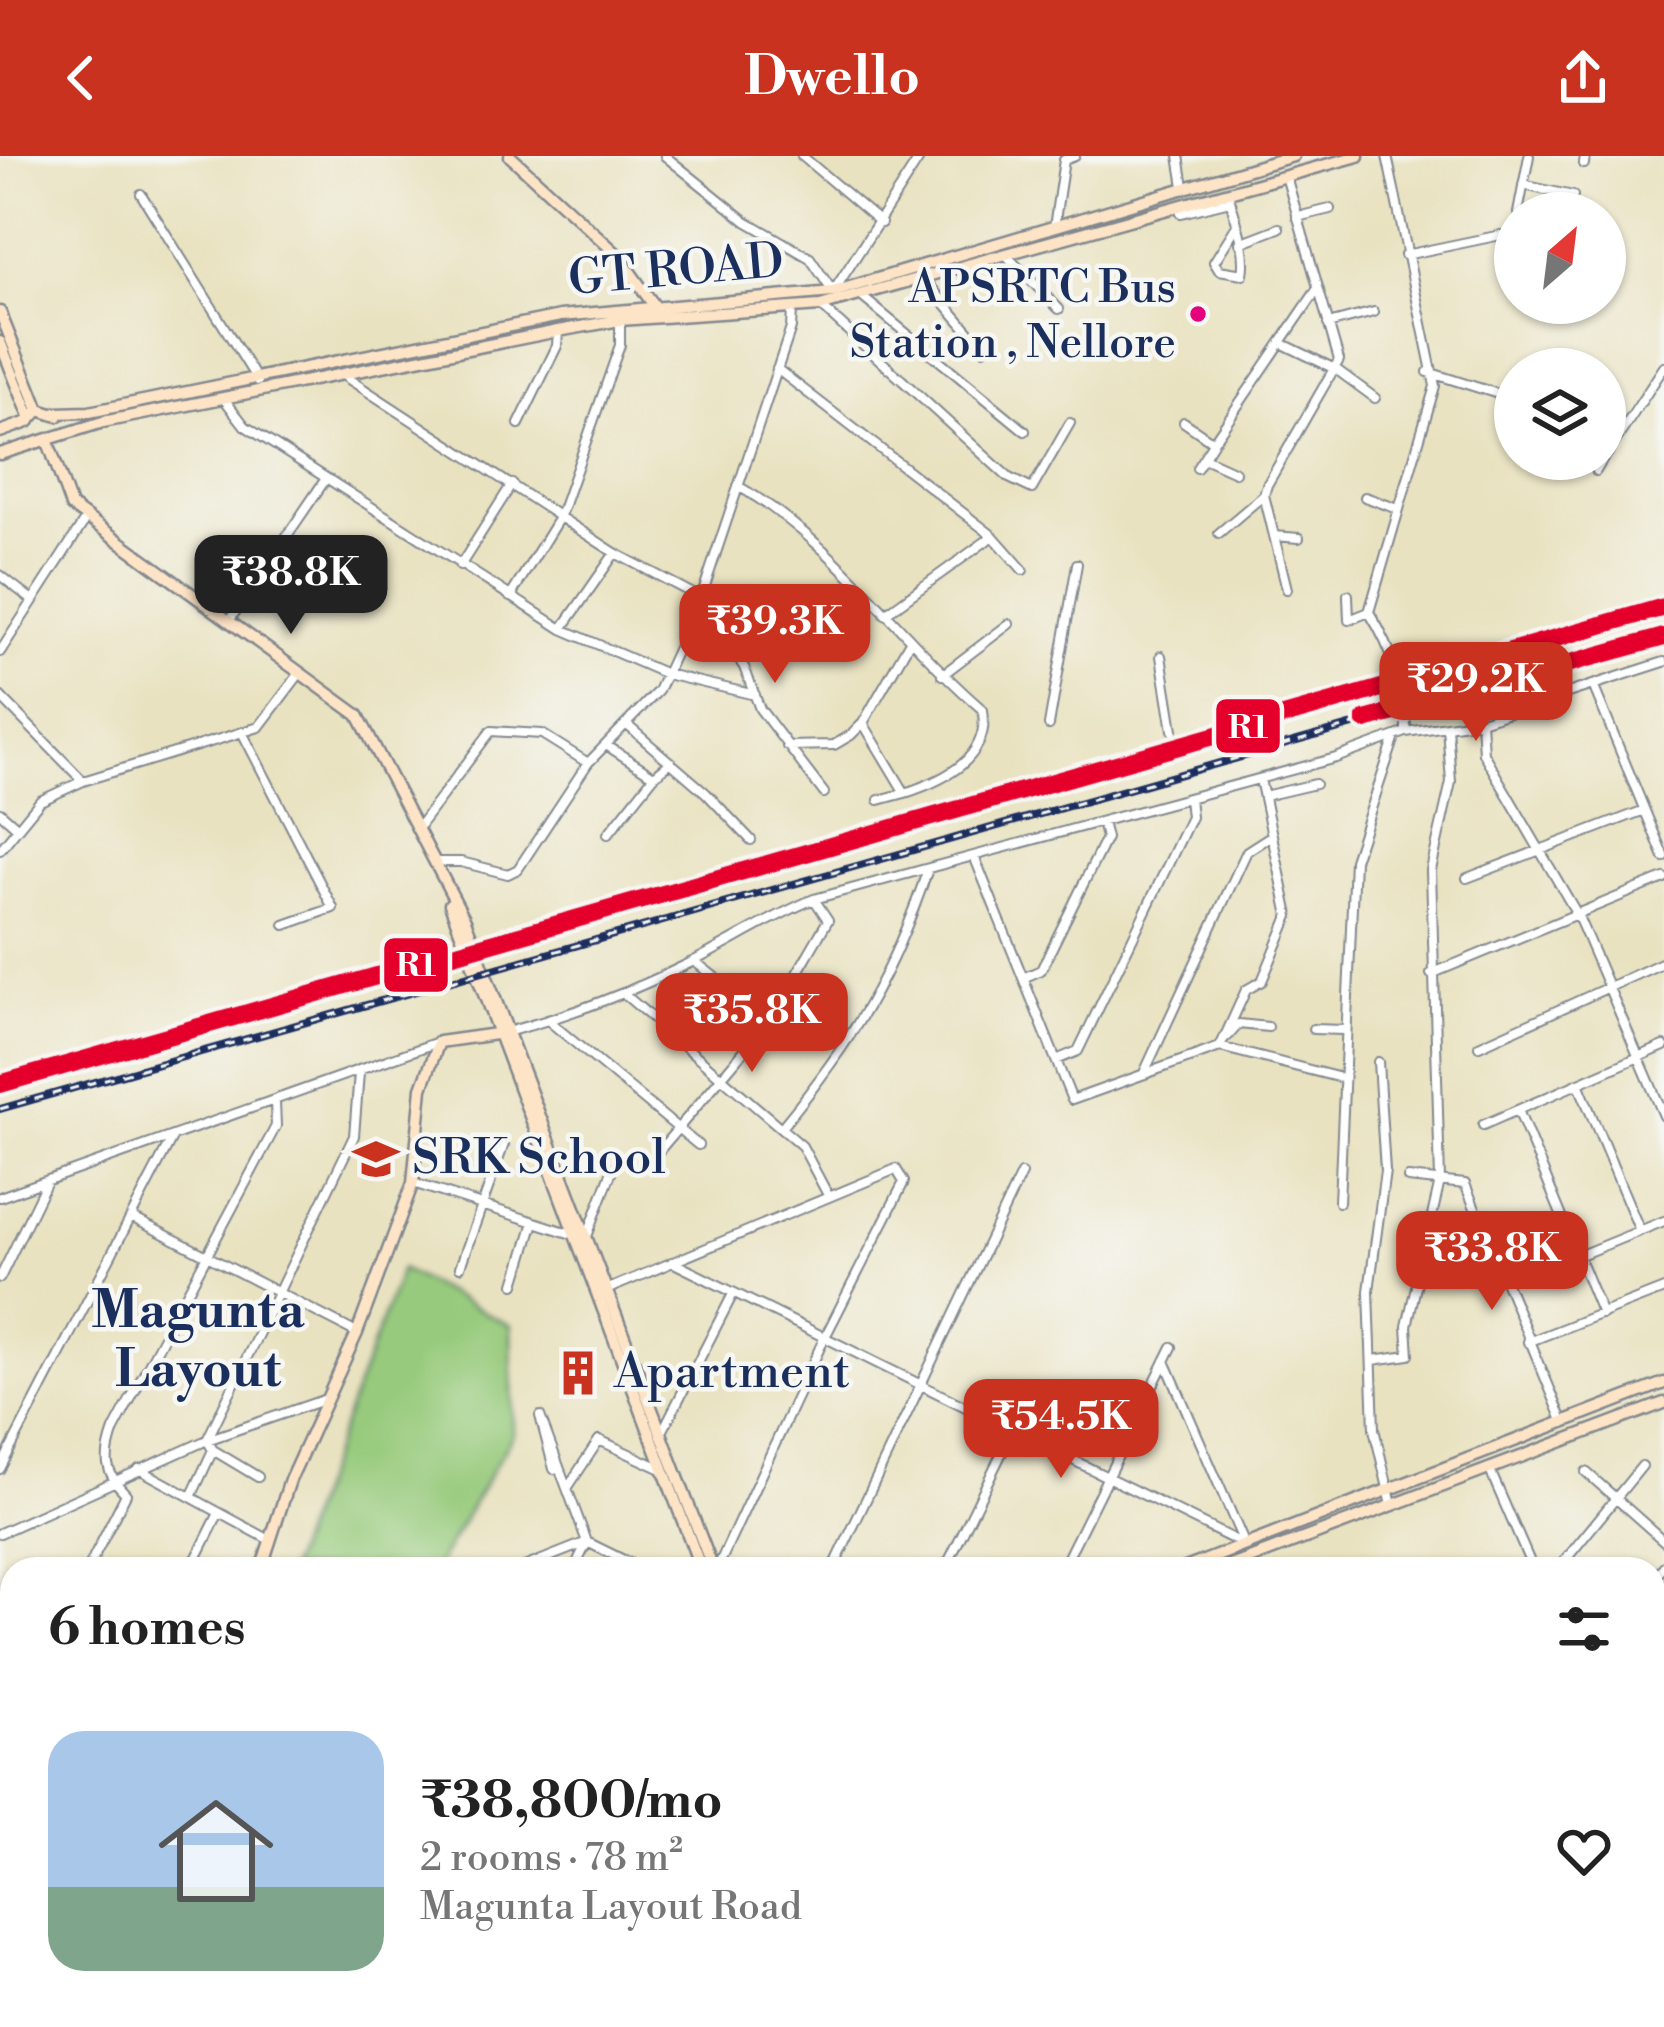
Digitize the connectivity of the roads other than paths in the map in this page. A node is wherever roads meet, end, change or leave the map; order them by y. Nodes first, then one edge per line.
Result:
1 (510, 156) edge
2 (665, 156) edge
3 (802, 156) edge
4 (921, 156) edge
5 (1075, 156) edge
6 (1179, 156) edge
7 (1293, 156) edge
8 (1358, 156) edge
9 (1387, 156) edge
10 (1528, 156) edge
11 (1286, 176) junction
12 (1523, 185) junction
13 (1184, 186) junction
14 (1522, 192) edge
15 (1555, 192) edge
16 (141, 194) dead end
17 (1229, 196) junction
18 (1330, 209) dead end
19 (1180, 213) dead end
20 (1297, 217) junction
21 (880, 223) junction
22 (1236, 226) junction
23 (1280, 228) dead end
24 (1053, 229) junction
25 (1494, 236) edge
26 (1240, 242) junction
27 (1006, 255) junction
28 (1406, 255) junction
29 (924, 279) junction
30 (1317, 290) junction
31 (833, 292) junction
32 (861, 296) junction
33 (653, 304) junction
34 (820, 306) junction
35 (1060, 309) dead end
36 (792, 310) junction
37 (1374, 312) dead end
38 (0, 313) edge
39 (620, 320) junction
40 (1328, 324) junction
41 (558, 331) junction
42 (0, 342) edge
43 (1281, 344) junction
44 (984, 349) dead end
45 (8, 360) edge
46 (1664, 367) edge
47 (777, 369) junction
48 (1336, 370) junction
49 (1428, 372) junction
50 (257, 376) junction
51 (344, 376) junction
52 (260, 392) junction
53 (1494, 393) edge
54 (1376, 398) dead end
55 (224, 399) junction
56 (56, 413) junction
57 (32, 416) junction
58 (1184, 422) dead end
59 (1070, 423) dead end
60 (519, 424) dead end
61 (1626, 425) edge
62 (60, 431) junction
63 (1025, 431) dead end
64 (0, 432) edge
65 (1217, 436) junction
66 (42, 441) junction
67 (0, 454) edge
68 (1204, 458) junction
69 (1197, 468) dead end
70 (1235, 472) dead end
71 (325, 479) junction
72 (512, 484) junction
73 (738, 486) junction
74 (1264, 495) junction
75 (1365, 496) dead end
76 (1398, 509) junction
77 (560, 516) junction
78 (86, 518) junction
79 (1219, 533) dead end
80 (993, 536) junction
81 (1274, 536) junction
82 (1299, 538) dead end
83 (615, 553) junction
84 (1077, 564) dead end
85 (460, 566) junction
86 (1023, 570) dead end
87 (0, 575) edge
88 (1287, 589) dead end
89 (1348, 595) dead end
90 (510, 597) junction
91 (32, 600) junction
92 (700, 601) junction
93 (1369, 612) junction
94 (885, 614) junction
95 (229, 621) junction
96 (1009, 624) dead end
97 (562, 629) junction
98 (910, 641) junction
99 (0, 652) edge
100 (1161, 656) dead end
101 (1664, 664) edge
102 (300, 673) junction
103 (666, 674) junction
104 (942, 675) junction
105 (1593, 685) junction
106 (755, 694) junction
107 (0, 696) edge
108 (1481, 722) junction
109 (863, 723) junction
110 (627, 725) junction
111 (1049, 725) dead end
112 (1447, 726) junction
113 (1173, 730) dead end
114 (242, 732) junction
115 (1406, 732) junction
116 (1395, 736) junction
117 (606, 745) junction
118 (785, 746) junction
119 (671, 762) junction
120 (588, 764) junction
121 (654, 776) junction
122 (1261, 779) junction
123 (82, 781) junction
124 (1316, 784) dead end
125 (824, 793) dead end
126 (904, 793) junction
127 (1264, 796) junction
128 (1189, 798) junction
129 (879, 800) dead end
130 (1642, 811) junction
131 (0, 812) edge
132 (1102, 822) junction
133 (18, 828) junction
134 (416, 830) junction
135 (608, 834) dead end
136 (1272, 835) junction
137 (751, 840) dead end
138 (0, 850) edge
139 (1541, 850) junction
140 (974, 856) junction
141 (1664, 857) edge
142 (433, 862) junction
143 (928, 869) junction
144 (1467, 878) dead end
145 (1664, 878) edge
146 (814, 899) junction
147 (1577, 914) junction
148 (285, 925) dead end
149 (694, 961) junction
150 (1664, 962) edge
151 (1431, 974) junction
152 (1023, 978) junction
153 (1610, 988) junction
154 (623, 993) junction
155 (770, 1020) junction
156 (549, 1021) junction
157 (1268, 1027) dead end
158 (1313, 1029) dead end
159 (1343, 1030) junction
160 (501, 1033) junction
161 (439, 1042) junction
162 (1479, 1046) dead end
163 (1664, 1046) edge
164 (1220, 1047) junction
165 (1639, 1057) junction
166 (1056, 1060) junction
167 (1378, 1063) dead end
168 (359, 1073) junction
169 (1144, 1074) junction
170 (1341, 1078) junction
171 (722, 1079) junction
172 (1579, 1083) junction
173 (275, 1102) junction
174 (1518, 1110) junction
175 (1664, 1116) edge
176 (1483, 1125) dead end
177 (782, 1128) junction
178 (677, 1129) junction
179 (172, 1137) junction
180 (504, 1144) dead end
181 (698, 1145) dead end
182 (647, 1165) dead end
183 (613, 1168) dead end
184 (1021, 1174) dead end
185 (1408, 1178) dead end
186 (48, 1180) junction
187 (1440, 1181) junction
188 (412, 1183) junction
189 (0, 1196) edge
190 (829, 1197) junction
191 (1339, 1202) dead end
192 (482, 1205) junction
193 (130, 1217) junction
194 (1664, 1221) edge
195 (534, 1222) junction
196 (1640, 1231) junction
197 (581, 1237) junction
198 (205, 1255) junction
199 (1578, 1256) junction
200 (672, 1262) junction
201 (460, 1267) dead end
202 (0, 1278) edge
203 (515, 1285) dead end
204 (1664, 1289) edge
205 (606, 1290) junction
206 (277, 1292) junction
207 (733, 1294) junction
208 (1602, 1314) junction
209 (357, 1333) junction
210 (823, 1341) junction
211 (1528, 1342) junction
212 (1172, 1347) dead end
213 (1373, 1360) junction
214 (1165, 1361) junction
215 (1664, 1383) edge
216 (918, 1387) junction
217 (329, 1399) junction
218 (1664, 1403) edge
219 (1564, 1423) junction
220 (1012, 1432) junction
221 (661, 1433) junction
222 (210, 1445) junction
223 (1642, 1466) dead end
224 (1489, 1468) junction
225 (0, 1469) edge
226 (139, 1469) junction
227 (554, 1469) dead end
228 (662, 1469) junction
229 (1586, 1472) dead end
230 (258, 1477) dead end
231 (1106, 1478) junction
232 (112, 1480) junction
233 (567, 1488) junction
234 (1387, 1490) junction
235 (191, 1498) junction
236 (1616, 1499) junction
237 (1392, 1505) junction
238 (219, 1513) junction
239 (0, 1533) edge
240 (268, 1539) junction
241 (1664, 1540) edge
242 (587, 1542) junction
243 (1245, 1545) junction
244 (94, 1557) edge
245 (197, 1557) edge
246 (264, 1557) edge
247 (549, 1557) edge
248 (580, 1557) edge
249 (618, 1557) edge
250 (695, 1557) edge
251 (710, 1557) edge
252 (721, 1557) edge
253 (838, 1557) edge
254 (951, 1557) edge
255 (1068, 1557) edge
256 (1214, 1557) edge
257 (1249, 1557) edge
258 (1255, 1557) edge
259 (1528, 1557) edge
260 (1568, 1557) edge

1 - 33 main road
2 - 31 street
3 - 21 street
4 - 21 street
5 - 24 street
6 - 13 street
7 - 13 main road, GT ROAD
8 - 11 main road
9 - 28 street
10 - 12 street
11 - 17 main road
11 - 20 street
12 - 14 street
12 - 15 street
13 - 24 main road, GT ROAD
16 - 50 street
17 - 19 street
17 - 22 street
17 - 27 main road
18 - 20 street
20 - 30 street
21 - 31 street
22 - 26 street
22 - 26 street
23 - 26 street
24 - 31 main road, GT ROAD
25 - 28 street
27 - 29 main road
27 - 35 street
28 - 49 street
29 - 32 main road
29 - 44 street
30 - 40 street
30 - 43 street
31 - 33 main road, GT ROAD
32 - 34 main road
32 - 63 street
33 - 50 main road, GT ROAD
34 - 36 main road
34 - 59 street
36 - 39 main road
36 - 47 street
37 - 40 street
38 - 45 main road
39 - 41 main road
39 - 77 street
40 - 48 street
41 - 51 main road
41 - 60 street
42 - 45 main road
43 - 48 street
43 - 65 street
45 - 57 main road
46 - 61 street
47 - 73 street
47 - 80 street
48 - 54 street
48 - 74 street
49 - 53 street
49 - 76 street
50 - 52 street
50 - 56 main road, GT ROAD
51 - 52 main road
51 - 72 street
52 - 55 main road
55 - 62 main road
55 - 71 street
56 - 57 main road, GT ROAD
56 - 62 main road
57 - 64 main road
57 - 66 main road
58 - 65 street
62 - 66 main road
65 - 68 street
66 - 67 main road
66 - 78 main road
68 - 69 street
68 - 70 street
71 - 85 street
71 - 95 street
72 - 77 street
72 - 85 street
73 - 92 street
73 - 94 street
74 - 79 street
74 - 81 street
75 - 76 street
76 - 93 street
77 - 83 street
77 - 90 street
78 - 91 street
78 - 95 main road
80 - 86 street
80 - 94 street
81 - 82 street
81 - 88 street
83 - 92 street
83 - 97 street
84 - 111 street
85 - 90 street
87 - 91 street
89 - 93 street
90 - 97 street
91 - 99 street
92 - 103 street
92 - 106 street
93 - 115 street
94 - 98 street
95 - 102 main road
96 - 104 street
97 - 103 street
98 - 104 street
98 - 109 street
100 - 113 street
101 - 105 street
102 - 114 street
102 - 134 main road
103 - 106 street
103 - 110 street
104 - 126 street
105 - 108 street
105 - 130 street
106 - 118 street
107 - 123 street
108 - 112 street
108 - 139 street
109 - 118 street
109 - 126 street
110 - 117 street
110 - 119 street
112 - 115 street
112 - 151 street
114 - 123 street
114 - 148 street
115 - 116 street
116 - 122 street
116 - 159 street
117 - 120 street
117 - 121 street
118 - 125 street
119 - 121 street
119 - 137 street
120 - 134 street
120 - 142 street
121 - 135 street
122 - 127 street
122 - 128 street
123 - 133 street
124 - 127 street
126 - 129 street
127 - 136 street
128 - 132 street
128 - 166 street
130 - 139 street
130 - 141 street
131 - 133 street
132 - 140 street
132 - 152 street
133 - 138 street
134 - 142 main road
136 - 164 street
136 - 169 street
139 - 144 street
139 - 147 street
140 - 143 street
140 - 152 street
142 - 160 main road
143 - 146 street
143 - 177 street
145 - 147 street
146 - 149 street
146 - 155 street
147 - 151 street
147 - 153 street
149 - 154 street
149 - 155 street
150 - 153 street
151 - 187 street
152 - 166 street
153 - 162 street
153 - 165 street
154 - 156 street
154 - 171 street
155 - 171 street
156 - 160 street
156 - 178 street
157 - 164 street
158 - 159 street
159 - 170 street
160 - 161 main road
160 - 197 main road
161 - 168 street
161 - 188 main road
163 - 165 street
164 - 169 street
164 - 170 street
165 - 172 street
165 - 175 street
166 - 169 street
167 - 213 street
168 - 173 street
168 - 206 street
170 - 191 street
171 - 177 street
171 - 178 street
172 - 174 street
172 - 196 street
173 - 179 street
173 - 198 street
174 - 176 street
174 - 199 street
177 - 190 street
178 - 181 street
178 - 182 street
179 - 186 street
179 - 193 street
180 - 192 street
183 - 197 street
184 - 216 street
185 - 187 street
186 - 189 street
186 - 202 street
187 - 211 street
187 - 213 street
188 - 192 street
188 - 209 main road
190 - 200 street
190 - 210 street
192 - 195 street
192 - 201 street
193 - 198 street
193 - 225 street
194 - 196 street
195 - 197 street
195 - 203 street
196 - 199 street
197 - 205 main road
197 - 228 main road
198 - 206 street
198 - 232 street
199 - 208 street
200 - 205 street
200 - 207 street
204 - 208 street
205 - 221 main road
206 - 209 street
206 - 222 street
207 - 210 street
207 - 221 street
208 - 211 street
209 - 217 main road
210 - 216 street
210 - 252 street
211 - 219 street
212 - 214 street
213 - 234 street
214 - 231 street
214 - 243 street
215 - 219 main road
216 - 220 street
216 - 253 street
217 - 222 street
217 - 240 main road
218 - 224 main road
219 - 234 main road
220 - 231 street
220 - 254 street
221 - 251 main road
222 - 226 street
222 - 230 street
222 - 235 street
223 - 236 street
224 - 237 main road
224 - 259 street
226 - 232 street
226 - 235 street
227 - 233 street
228 - 233 street
228 - 250 main road
229 - 236 street
231 - 243 street
231 - 255 street
232 - 239 street
232 - 244 street
233 - 242 street
234 - 237 street
234 - 243 main road
235 - 238 street
236 - 241 street
236 - 260 street
237 - 258 main road
238 - 240 street
238 - 245 street
240 - 246 main road
242 - 247 street
242 - 248 street
242 - 249 street
243 - 256 main road
243 - 257 street

